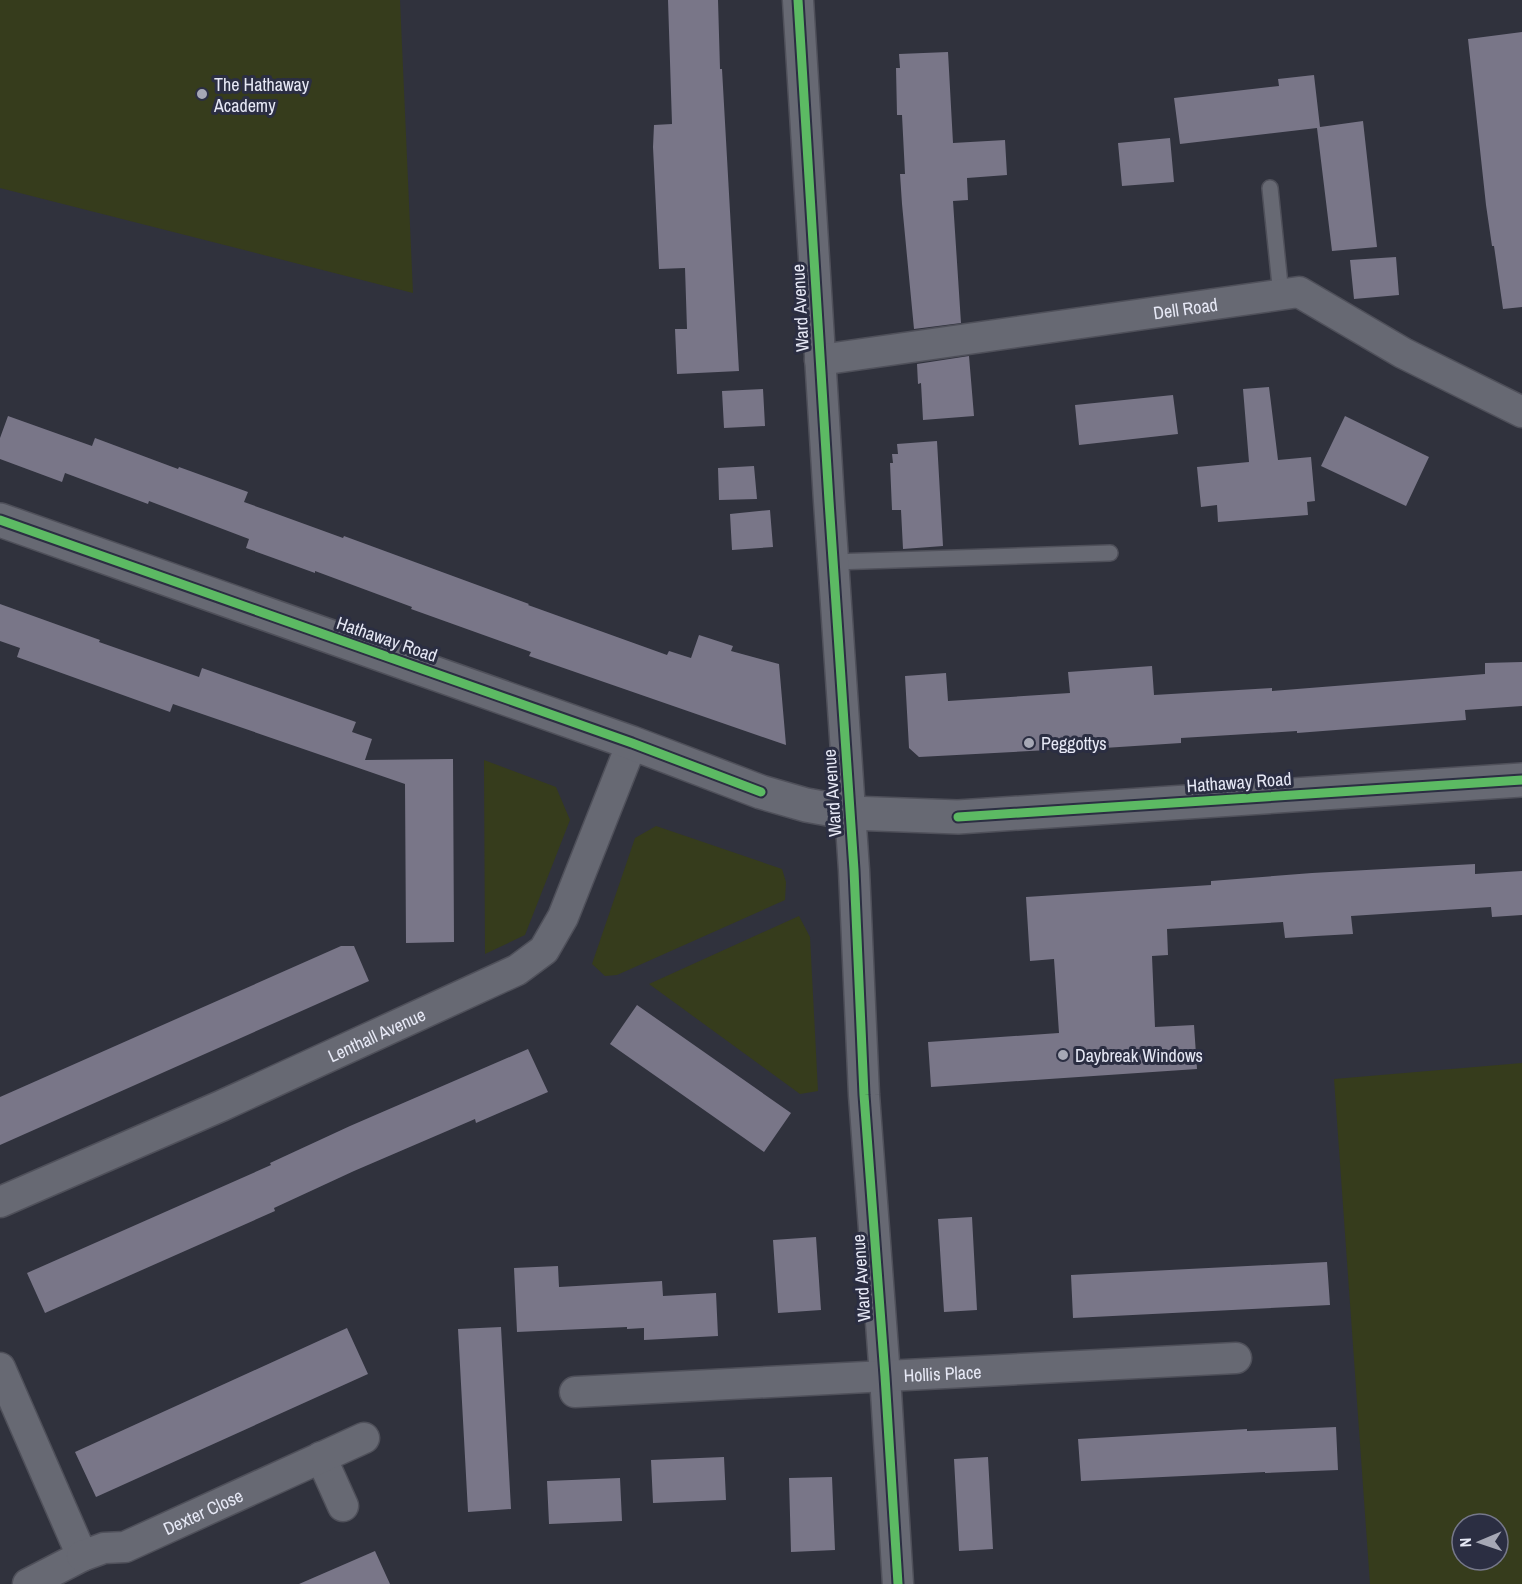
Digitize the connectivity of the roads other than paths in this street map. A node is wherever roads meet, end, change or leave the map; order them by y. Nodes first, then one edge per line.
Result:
1 (798, 0) edge
2 (1270, 188) dead end
3 (1281, 295) junction
4 (820, 360) junction
5 (1522, 412) edge
6 (0, 520) edge
7 (1110, 553) dead end
8 (833, 562) junction
9 (632, 742) junction
10 (1522, 780) edge
11 (850, 813) junction
12 (0, 1202) edge
13 (1236, 1358) dead end
14 (0, 1368) edge
15 (885, 1376) junction
16 (575, 1392) dead end
17 (364, 1438) dead end
18 (321, 1457) junction
19 (343, 1506) dead end
20 (82, 1556) junction
21 (28, 1584) edge
22 (898, 1584) edge

1 - 4 street, Ward Avenue
2 - 3 lane
3 - 4 street, Dell Road
3 - 5 street, Dell Road
4 - 8 street, Ward Avenue
6 - 9 street, Hathaway Road
7 - 8 lane
8 - 11 street, Ward Avenue
9 - 11 street, Hathaway Road
9 - 12 street, Lenthall Avenue
10 - 11 street, Hathaway Road
11 - 15 street, Ward Avenue
13 - 15 street, Hollis Place
14 - 20 street
15 - 16 street, Hollis Place
15 - 22 street, Ward Avenue
17 - 18 street, Dexter Close
18 - 19 street
18 - 20 street, Dexter Close
20 - 21 street, Dexter Close

